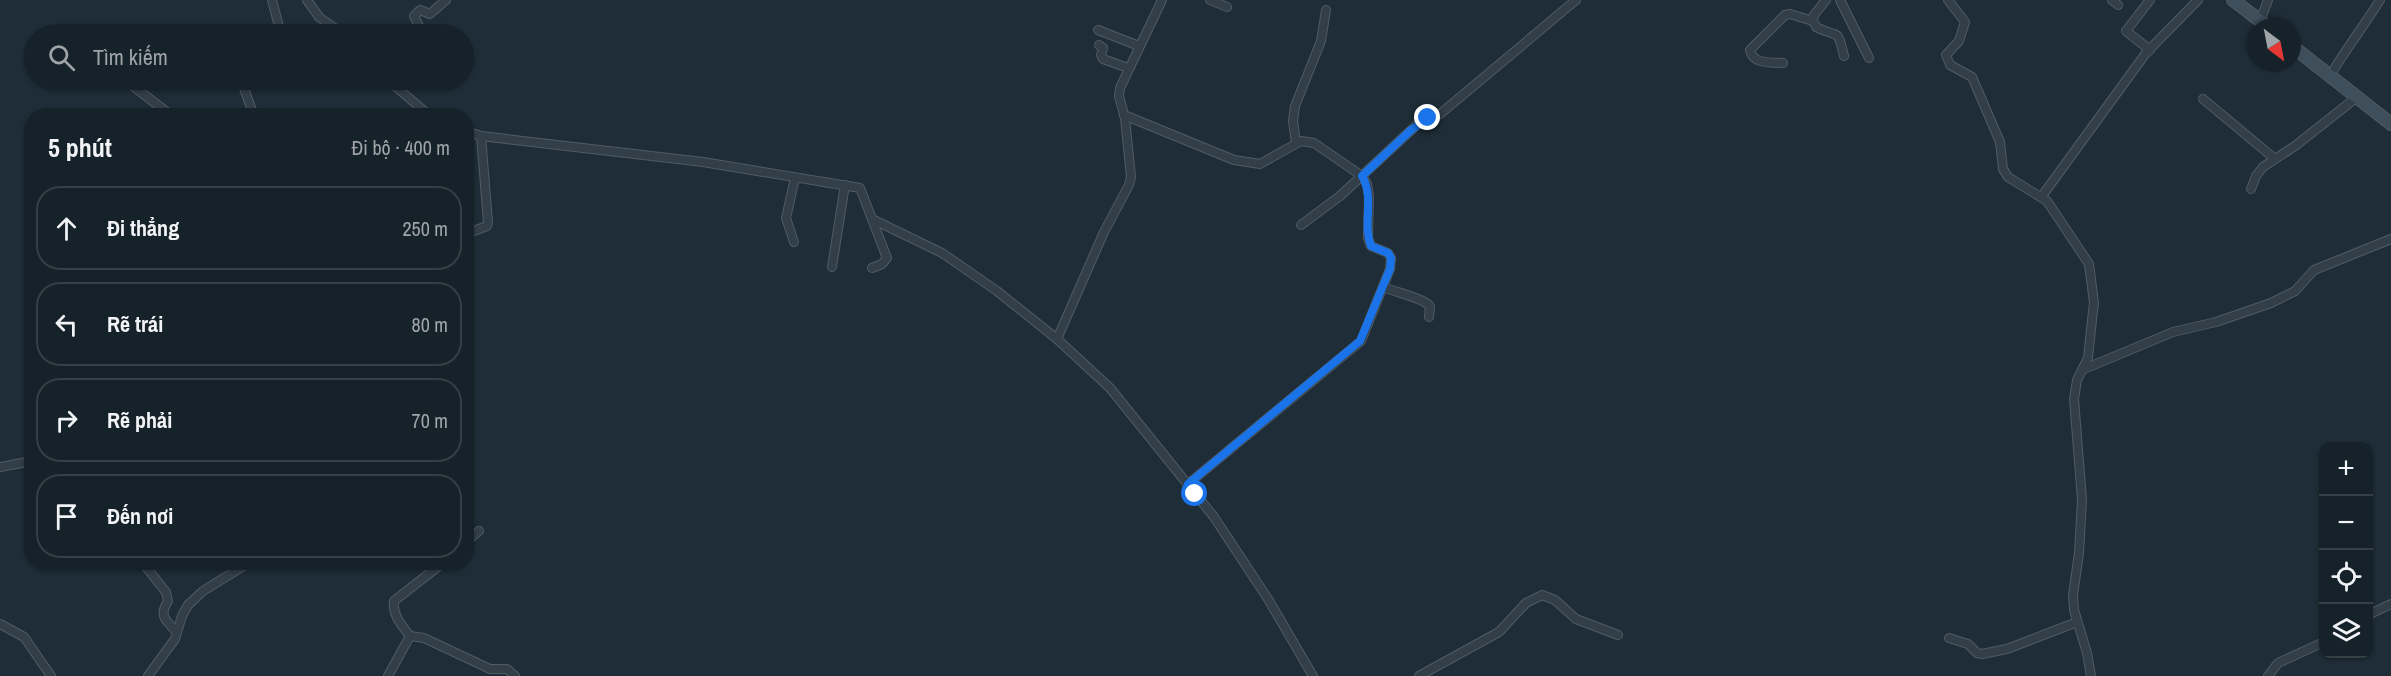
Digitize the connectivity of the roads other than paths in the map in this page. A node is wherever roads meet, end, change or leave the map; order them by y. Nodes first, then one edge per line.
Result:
1 (272, 0) edge
2 (307, 0) edge
3 (446, 0) edge
4 (1162, 0) edge
5 (1210, 0) edge
6 (1576, 0) edge
7 (1826, 0) edge
8 (1840, 0) edge
9 (1948, 0) edge
10 (2150, 0) edge
11 (2198, 0) edge
12 (2234, 0) edge
13 (2268, 0) edge
14 (2380, 0) edge
15 (1227, 7) dead end
16 (1326, 10) dead end
17 (2256, 18) edge
18 (2265, 18) edge
19 (1813, 21) junction
20 (278, 24) edge
21 (329, 24) edge
22 (418, 24) edge
23 (1098, 30) dead end
24 (1099, 45) dead end
25 (1139, 46) junction
26 (2150, 50) junction
27 (2301, 53) edge
28 (1845, 56) dead end
29 (1869, 58) dead end
30 (1783, 63) dead end
31 (1128, 68) junction
32 (2331, 76) junction
33 (138, 90) edge
34 (245, 90) edge
35 (400, 90) edge
36 (2357, 97) junction
37 (2203, 99) dead end
38 (162, 108) edge
39 (251, 108) edge
40 (421, 108) edge
41 (1124, 115) junction
42 (2391, 124) edge
43 (474, 134) edge
44 (481, 136) junction
45 (1296, 143) junction
46 (2275, 159) junction
47 (1362, 176) junction
48 (795, 178) junction
49 (845, 185) junction
50 (2252, 189) dead end
51 (2042, 196) junction
52 (872, 219) junction
53 (1301, 225) dead end
54 (474, 231) edge
55 (2391, 239) edge
56 (794, 242) dead end
57 (832, 267) dead end
58 (872, 268) dead end
59 (1383, 287) junction
60 (1429, 317) dead end
61 (1057, 339) junction
62 (2084, 369) junction
63 (24, 462) edge
64 (0, 467) edge
65 (1188, 484) junction
66 (479, 531) dead end
67 (474, 535) edge
68 (148, 570) edge
69 (237, 570) edge
70 (432, 570) edge
71 (2391, 604) edge
72 (2373, 613) edge
73 (2077, 622) junction
74 (0, 624) edge
75 (177, 633) junction
76 (1618, 634) dead end
77 (410, 636) junction
78 (1949, 638) dead end
79 (2319, 644) edge
80 (1433, 673) edge
81 (51, 676) edge
82 (148, 676) edge
83 (388, 676) edge
84 (514, 676) edge
85 (1313, 676) edge
86 (1419, 676) edge
87 (2091, 676) edge
88 (2268, 676) edge

1 - 20 street
2 - 21 street
3 - 22 street
4 - 25 street
5 - 15 street
6 - 47 street
7 - 19 street
8 - 29 street
9 - 51 street
10 - 26 street
11 - 26 street
12 - 17 street
13 - 18 street
14 - 32 street
16 - 45 street
19 - 28 street
19 - 30 street
23 - 25 street
24 - 31 street
25 - 31 street
26 - 51 street
27 - 32 street
31 - 41 street
32 - 36 street
33 - 38 street
34 - 39 street
35 - 40 street
36 - 42 street
36 - 46 street
37 - 46 street
41 - 45 street
41 - 61 street
43 - 44 street
44 - 48 street
44 - 54 street
45 - 47 street
46 - 50 street
47 - 53 street
47 - 59 street
48 - 49 street
48 - 56 street
49 - 52 street
49 - 57 street
51 - 62 street
52 - 58 street
52 - 61 street
55 - 62 street
59 - 60 street
59 - 65 street
61 - 65 street
62 - 73 street
63 - 64 street
65 - 85 street
66 - 67 street
68 - 75 street
69 - 75 street
70 - 77 street
71 - 72 street
73 - 78 street
73 - 87 street
74 - 81 street
75 - 82 street
76 - 80 street
77 - 83 street
77 - 84 street
79 - 88 street
80 - 86 street

